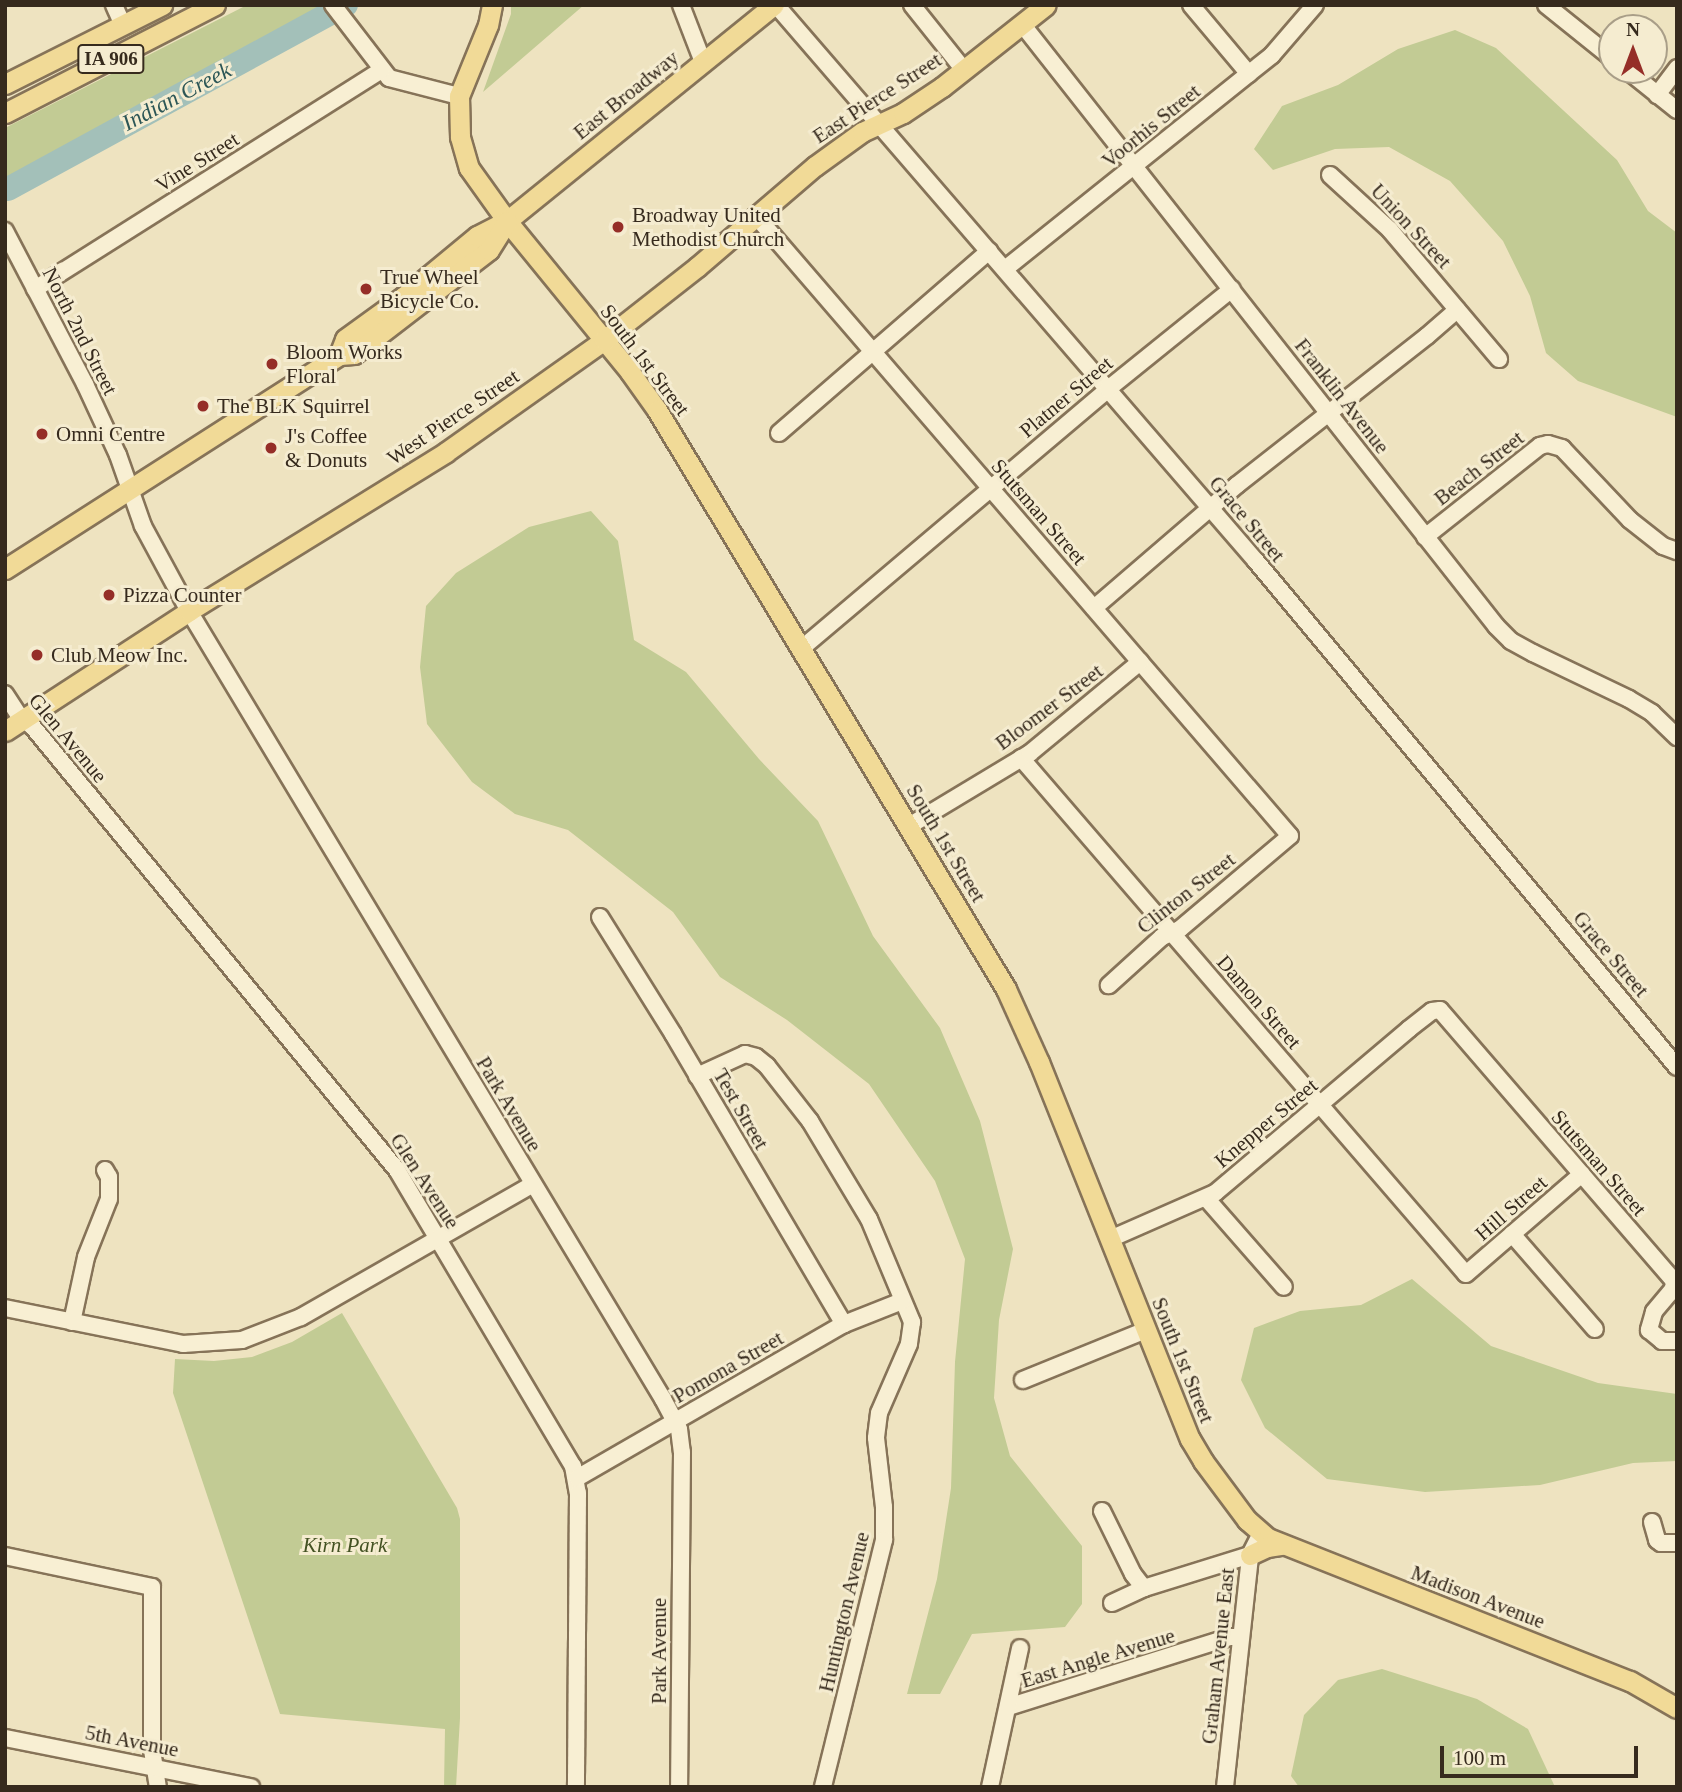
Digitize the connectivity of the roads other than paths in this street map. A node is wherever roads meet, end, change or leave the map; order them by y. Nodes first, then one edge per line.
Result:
1 (114, 5) edge
2 (162, 5) edge
3 (215, 5) edge
4 (492, 5) edge
5 (681, 5) edge
6 (775, 5) edge
7 (912, 5) edge
8 (1046, 5) edge
9 (1191, 5) edge
10 (1315, 5) edge
11 (1546, 5) edge
12 (336, 10) edge
13 (1022, 24) junction
14 (123, 25) junction
15 (1598, 47) edge
16 (703, 62) junction
17 (1677, 68) edge
18 (963, 69) junction
19 (382, 70) junction
20 (1249, 74) junction
21 (5, 84) edge
22 (1644, 84) edge
23 (1657, 95) junction
24 (459, 96) junction
25 (1677, 110) edge
26 (5, 113) edge
27 (879, 124) junction
28 (1135, 166) junction
29 (1330, 175) dead end
30 (756, 216) junction
31 (507, 221) junction
32 (5, 231) edge
33 (989, 251) junction
34 (1005, 270) junction
35 (35, 289) junction
36 (1232, 289) junction
37 (1457, 310) junction
38 (604, 340) junction
39 (873, 352) junction
40 (1499, 359) dead end
41 (1108, 389) junction
42 (1329, 414) junction
43 (779, 433) dead end
44 (990, 488) junction
45 (131, 489) junction
46 (1211, 508) junction
47 (1425, 537) junction
48 (1677, 551) edge
49 (5, 569) edge
50 (1094, 608) junction
51 (189, 611) junction
52 (802, 649) junction
53 (1140, 662) junction
54 (5, 694) edge
55 (24, 719) junction
56 (5, 731) edge
57 (1677, 737) edge
58 (1021, 758) junction
59 (909, 826) junction
60 (1290, 836) joint
61 (600, 917) dead end
62 (1172, 932) junction
63 (1109, 985) dead end
64 (1432, 1011) joint
65 (1677, 1067) edge
66 (697, 1076) junction
67 (1320, 1105) junction
68 (105, 1170) dead end
69 (1582, 1174) junction
70 (533, 1184) junction
71 (1206, 1198) junction
72 (1512, 1234) junction
73 (437, 1239) junction
74 (1110, 1239) junction
75 (1466, 1274) joint
76 (1283, 1287) dead end
77 (902, 1301) junction
78 (5, 1308) edge
79 (72, 1322) junction
80 (844, 1324) junction
81 (1595, 1329) dead end
82 (1146, 1330) junction
83 (1677, 1341) edge
84 (1023, 1380) dead end
85 (675, 1422) junction
86 (577, 1478) junction
87 (1102, 1511) dead end
88 (1653, 1522) dead end
89 (1261, 1533) junction
90 (1677, 1544) edge
91 (1282, 1545) junction
92 (1250, 1555) junction
93 (5, 1556) edge
94 (1144, 1588) junction
95 (1112, 1603) dead end
96 (1240, 1637) junction
97 (1020, 1648) dead end
98 (1008, 1707) junction
99 (1677, 1708) edge
100 (5, 1738) edge
101 (155, 1767) junction
102 (158, 1787) edge
103 (251, 1787) edge
104 (576, 1787) edge
105 (679, 1787) edge
106 (823, 1787) edge
107 (990, 1787) edge
108 (1225, 1787) edge

1 - 14 street
2 - 14 main road, IA 906
3 - 26 main road, IA 906
4 - 24 main road
5 - 16 street
6 - 16 main road, East Broadway
6 - 27 street, Grace Street
7 - 18 street
8 - 13 main road, East Pierce Street
9 - 20 street
10 - 20 street, Voorhis Street
11 - 15 street
12 - 19 street
13 - 18 main road, East Pierce Street
13 - 28 street, Franklin Avenue
14 - 21 main road, IA 906
16 - 31 main road, East Broadway
17 - 23 street
18 - 27 main road, East Pierce Street
19 - 24 street
19 - 35 street, Vine Street
20 - 28 street, Voorhis Street
22 - 23 street
23 - 25 street
24 - 31 main road, South 1st Street
27 - 30 main road, East Pierce Street
27 - 33 street, Grace Street
28 - 34 street, Voorhis Street
28 - 36 street, Franklin Avenue
29 - 37 street, Union Street
30 - 38 main road, East Pierce Street
30 - 39 street, Stutsman Street
31 - 38 main road, South 1st Street
31 - 45 main road, East Broadway
32 - 35 street, North 2nd Street
33 - 34 street, Grace Street
33 - 39 street
34 - 41 street, Grace Street
35 - 45 street, North 2nd Street
36 - 41 street, Platner Street
36 - 42 street, Franklin Avenue
37 - 40 street, Union Street
37 - 42 street
38 - 51 main road, West Pierce Street
38 - 52 main road, South 1st Street
39 - 43 street
39 - 44 street, Stutsman Street
41 - 44 street, Platner Street
41 - 46 street, Grace Street
42 - 46 street
42 - 47 street, Franklin Avenue
44 - 50 street, Stutsman Street
44 - 52 street, Platner Street
45 - 49 main road, East Broadway
45 - 51 street, Park Avenue
46 - 50 street
46 - 65 street, Grace Street
47 - 48 street, Beach Street
47 - 57 street, Franklin Avenue
50 - 53 street, Stutsman Street
51 - 55 main road, West Pierce Street
51 - 70 street, Park Avenue
52 - 59 main road, South 1st Street
53 - 58 street, Bloomer Street
53 - 60 street, Stutsman Street
54 - 55 street, Glen Avenue
55 - 56 main road, West Pierce Street
55 - 73 street, Glen Avenue
58 - 59 street, Bloomer Street
58 - 62 street, Damon Street
59 - 74 main road, South 1st Street
60 - 62 street, Clinton Street
61 - 66 street, Test Street
62 - 63 street, Clinton Street
62 - 67 street, Damon Street
64 - 67 street, Knepper Street
64 - 69 street, Stutsman Street
66 - 77 street, Huntington Avenue
66 - 80 street, Test Street
67 - 71 street, Knepper Street
67 - 75 street, Damon Street
68 - 79 street
69 - 72 street, Hill Street
69 - 83 street, Stutsman Street
70 - 73 street
70 - 85 street, Park Avenue
71 - 74 street, Knepper Street
71 - 76 street
72 - 75 street, Hill Street
72 - 81 street
73 - 79 street
73 - 86 street, Glen Avenue
74 - 82 main road, South 1st Street
77 - 80 street, Pomona Street
77 - 106 street, Huntington Avenue
78 - 79 street
80 - 85 street, Pomona Street
82 - 84 street
82 - 89 main road, South 1st Street
85 - 86 street, Pomona Street
85 - 105 street, Park Avenue
86 - 104 street, Glen Avenue
87 - 94 street
88 - 90 street
89 - 91 main road, Madison Avenue
89 - 92 street, Graham Avenue East
91 - 92 main road
91 - 99 main road, Madison Avenue
92 - 94 street
92 - 96 street, Graham Avenue East
93 - 101 street
94 - 95 street
96 - 98 street, East Angle Avenue
96 - 108 street, Graham Avenue East
97 - 98 street
98 - 107 street
100 - 101 street, 5th Avenue
101 - 102 street
101 - 103 street, 5th Avenue

